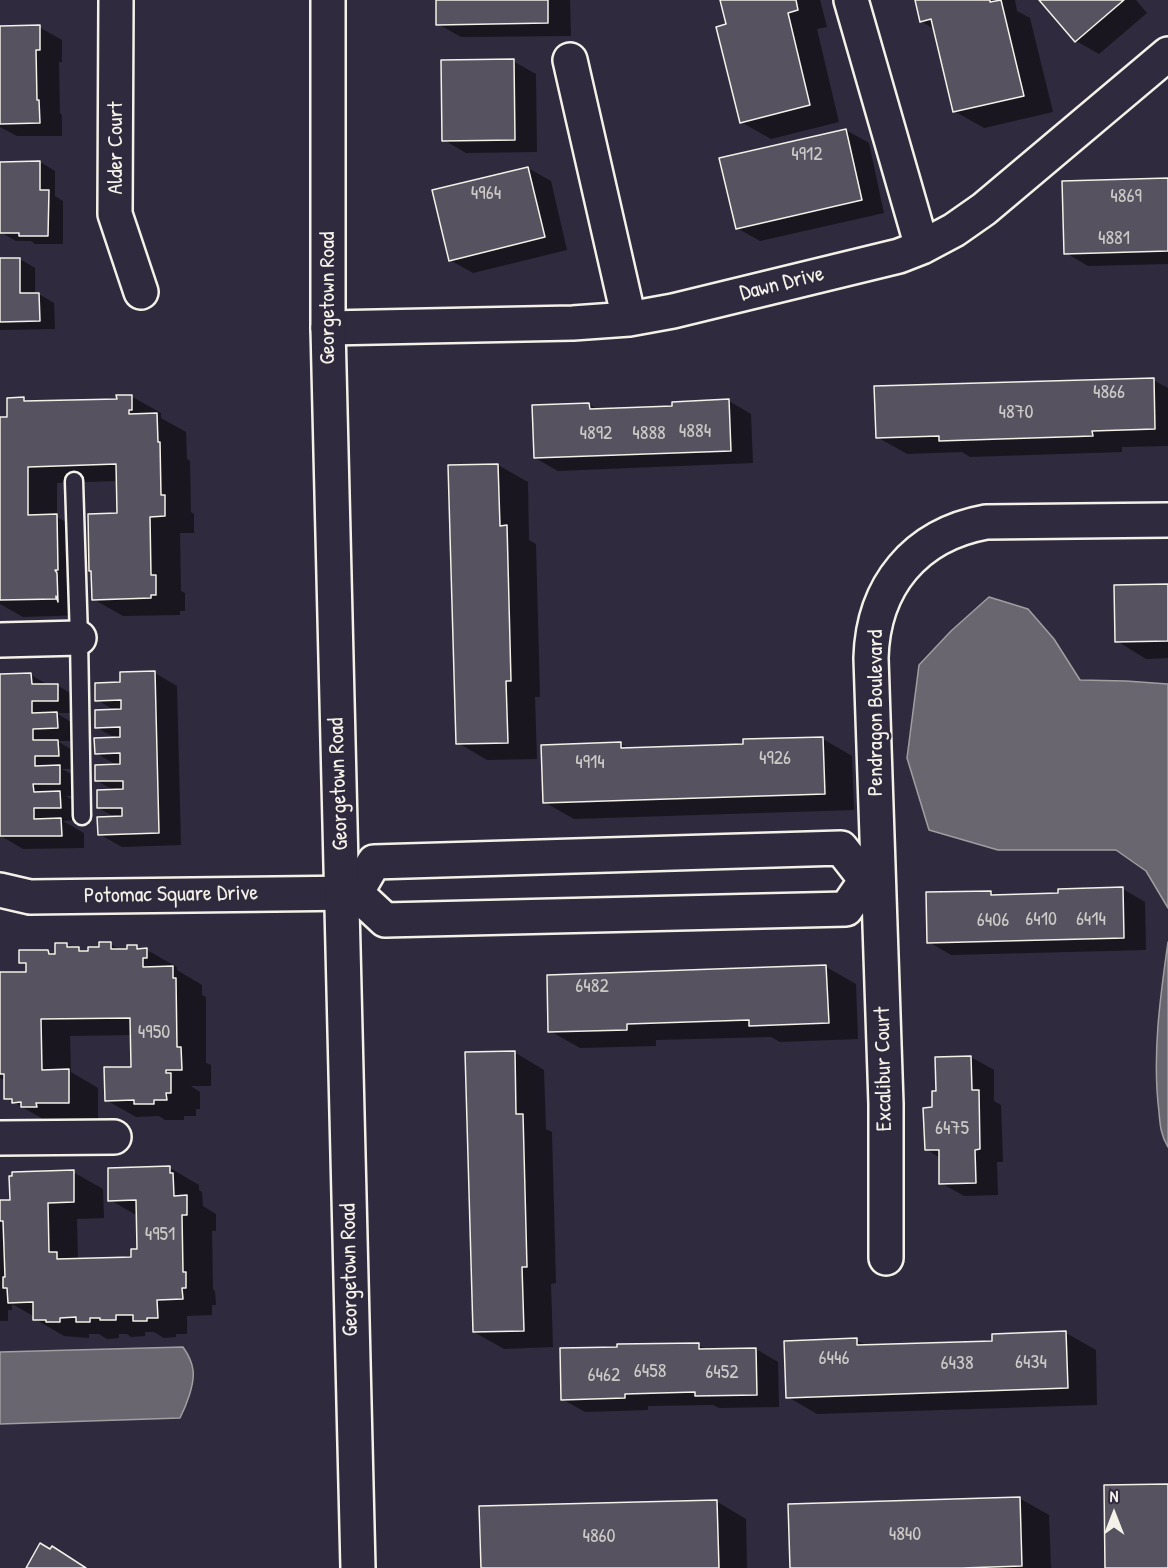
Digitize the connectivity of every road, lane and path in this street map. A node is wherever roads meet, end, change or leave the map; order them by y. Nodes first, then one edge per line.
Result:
1 (116, 0) edge
2 (328, 0) edge
3 (851, 0) edge
4 (1168, 54) edge
5 (570, 60) dead end
6 (922, 247) junction
7 (141, 292) dead end
8 (629, 319) junction
9 (328, 328) junction
10 (74, 481) dead end
11 (1168, 520) edge
12 (79, 638) junction
13 (0, 640) edge
14 (82, 816) dead end
15 (872, 880) junction
16 (0, 890) edge
17 (349, 893) junction
18 (114, 1137) dead end
19 (0, 1138) edge
20 (886, 1258) dead end
21 (358, 1568) edge

1 - 7 street, Alder Court
2 - 9 street, Georgetown Road
3 - 6 street
4 - 6 street, Dawn Drive
5 - 8 street
6 - 8 street, Dawn Drive
8 - 9 street, Dawn Drive
9 - 17 street, Georgetown Road
10 - 12 lane
11 - 15 street, Pendragon Boulevard
12 - 13 street
12 - 14 lane
15 - 17 street
15 - 17 street
15 - 20 street, Excalibur Court
16 - 17 street, Potomac Square Drive
17 - 21 street, Georgetown Road
18 - 19 street

